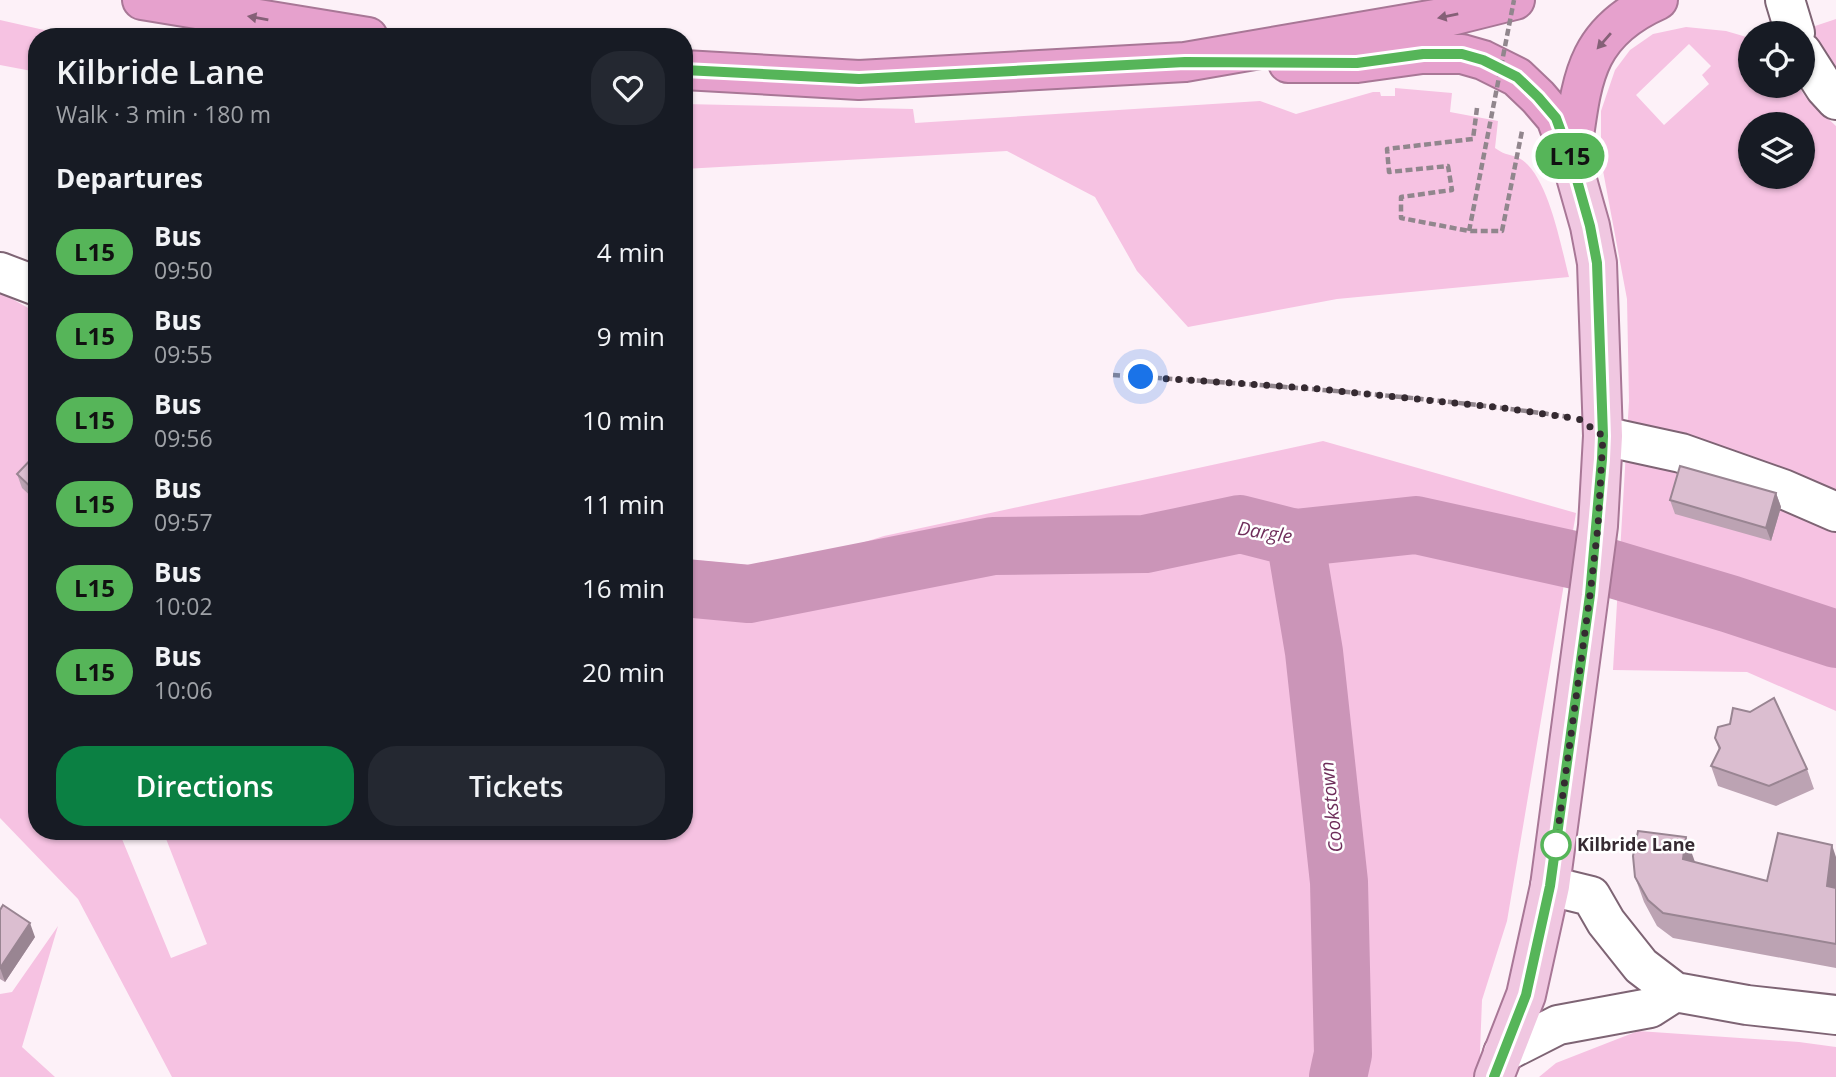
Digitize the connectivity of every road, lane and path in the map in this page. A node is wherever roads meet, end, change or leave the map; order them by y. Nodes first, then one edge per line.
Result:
1 (142, 0) edge
2 (1514, 0) edge
3 (1658, 0) edge
4 (1785, 0) edge
5 (1791, 21) edge
6 (315, 28) edge
7 (1185, 62) junction
8 (693, 70) edge
9 (1815, 72) edge
10 (1836, 100) edge
11 (1477, 108) dead end
12 (1517, 153) dead end
13 (1571, 159) junction
14 (1469, 231) junction
15 (0, 272) edge
16 (28, 283) edge
17 (1113, 375) dead end
18 (1603, 436) junction
19 (1836, 512) edge
20 (1550, 886) junction
21 (1675, 992) junction
22 (1836, 1015) edge
23 (1499, 1065) edge

6 -> 1 highway
2 -> 7 highway
2 - 14 path, bridge
3 -> 13 highway
4 - 5 street
7 - 8 highway
7 - 13 highway
9 - 10 street
11 - 14 path
12 - 14 path
13 - 18 main road
15 - 16 street
17 - 18 path
18 - 19 street
18 - 20 main road
20 - 21 street
20 - 23 main road
21 - 22 street
21 - 23 street

